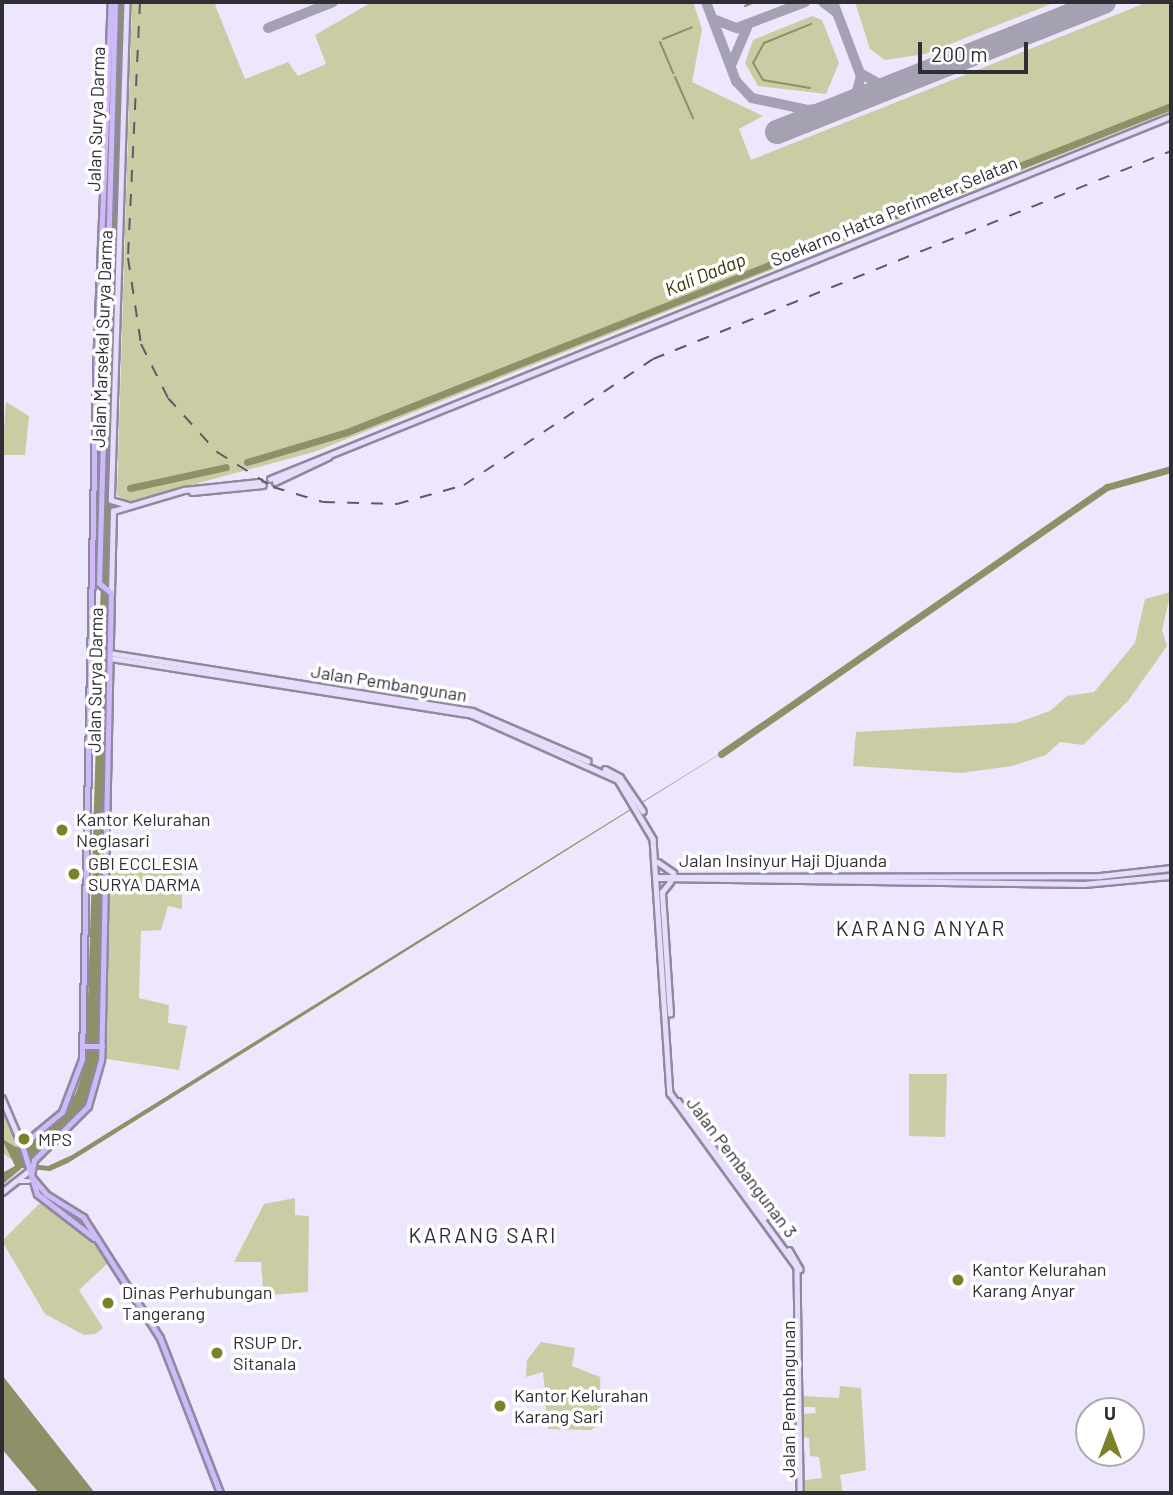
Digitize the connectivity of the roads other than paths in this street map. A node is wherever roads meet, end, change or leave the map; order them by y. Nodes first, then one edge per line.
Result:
1 (113, 2) edge
2 (127, 2) edge
3 (1171, 116) edge
4 (272, 481) dead end
5 (261, 483) dead end
6 (128, 506) junction
7 (97, 585) junction
8 (109, 591) junction
9 (110, 656) junction
10 (87, 804) junction
11 (642, 811) junction
12 (93, 813) junction
13 (106, 813) junction
14 (86, 820) junction
15 (1171, 868) edge
16 (674, 873) junction
17 (717, 873) junction
18 (851, 874) junction
19 (859, 874) junction
20 (1171, 876) edge
21 (658, 878) junction
22 (717, 881) junction
23 (851, 881) junction
24 (859, 881) junction
25 (670, 882) junction
26 (83, 1037) junction
27 (86, 1046) junction
28 (101, 1046) junction
29 (82, 1054) junction
30 (2, 1098) edge
31 (23, 1147) junction
32 (29, 1171) junction
33 (16, 1181) junction
34 (29, 1181) junction
35 (740, 1186) junction
36 (2, 1192) edge
37 (79, 1213) junction
38 (71, 1223) junction
39 (94, 1238) junction
40 (800, 1304) joint
41 (220, 1493) edge
42 (802, 1493) edge

1 - 7 main road, Jalan Surya Darma
2 - 6 main road, Jalan Marsekal Surya Darma
3 - 4 main road, Soekarno Hatta Perimeter Selatan
5 - 6 main road
6 - 8 main road
7 - 8 main road, Jalan Surya Darma
7 - 10 main road, Jalan Surya Darma
8 - 9 main road, Jalan Surya Darma
9 - 11 main road, Jalan Pembangunan
9 - 13 main road, Jalan Surya Darma
10 - 12 main road
10 - 14 main road, Jalan Surya Darma
11 - 16 main road, Jalan Pembangunan
11 - 21 main road, Jalan Pembangunan
12 - 13 main road
12 - 14 main road
13 - 28 main road, Jalan Surya Darma
14 - 26 main road, Jalan Surya Darma
15 - 19 main road, Jalan Insinyur Haji Djuanda
16 - 17 main road, Jalan Insinyur Haji Djuanda
16 - 21 main road, Jalan Insinyur Haji Djuanda
17 - 18 main road, Jalan Insinyur Haji Djuanda
17 - 22 main road
18 - 19 main road, Jalan Insinyur Haji Djuanda
18 - 23 main road
19 - 24 main road
20 - 24 main road, Jalan Insinyur Haji Djuanda
21 - 25 main road, Jalan Insinyur Haji Djuanda
21 - 35 main road, Jalan Pembangunan 3
22 - 23 main road, Jalan Insinyur Haji Djuanda
22 - 25 main road, Jalan Insinyur Haji Djuanda
23 - 24 main road, Jalan Insinyur Haji Djuanda
25 - 35 main road, Jalan Pembangunan 3
26 - 27 main road
26 - 29 main road, Jalan Surya Darma
27 - 28 main road
27 - 29 main road
28 - 32 main road, Jalan Surya Darma
29 - 31 main road, Jalan Surya Darma
30 - 31 main road
31 - 32 main road
32 - 33 main road
32 - 34 main road
32 - 37 main road
33 - 34 main road
33 - 36 main road
34 - 38 main road
35 - 40 main road, Jalan Pembangunan 3
37 - 38 main road
37 - 39 main road
38 - 39 main road
39 - 41 main road
40 - 42 main road, Jalan Pembangunan

